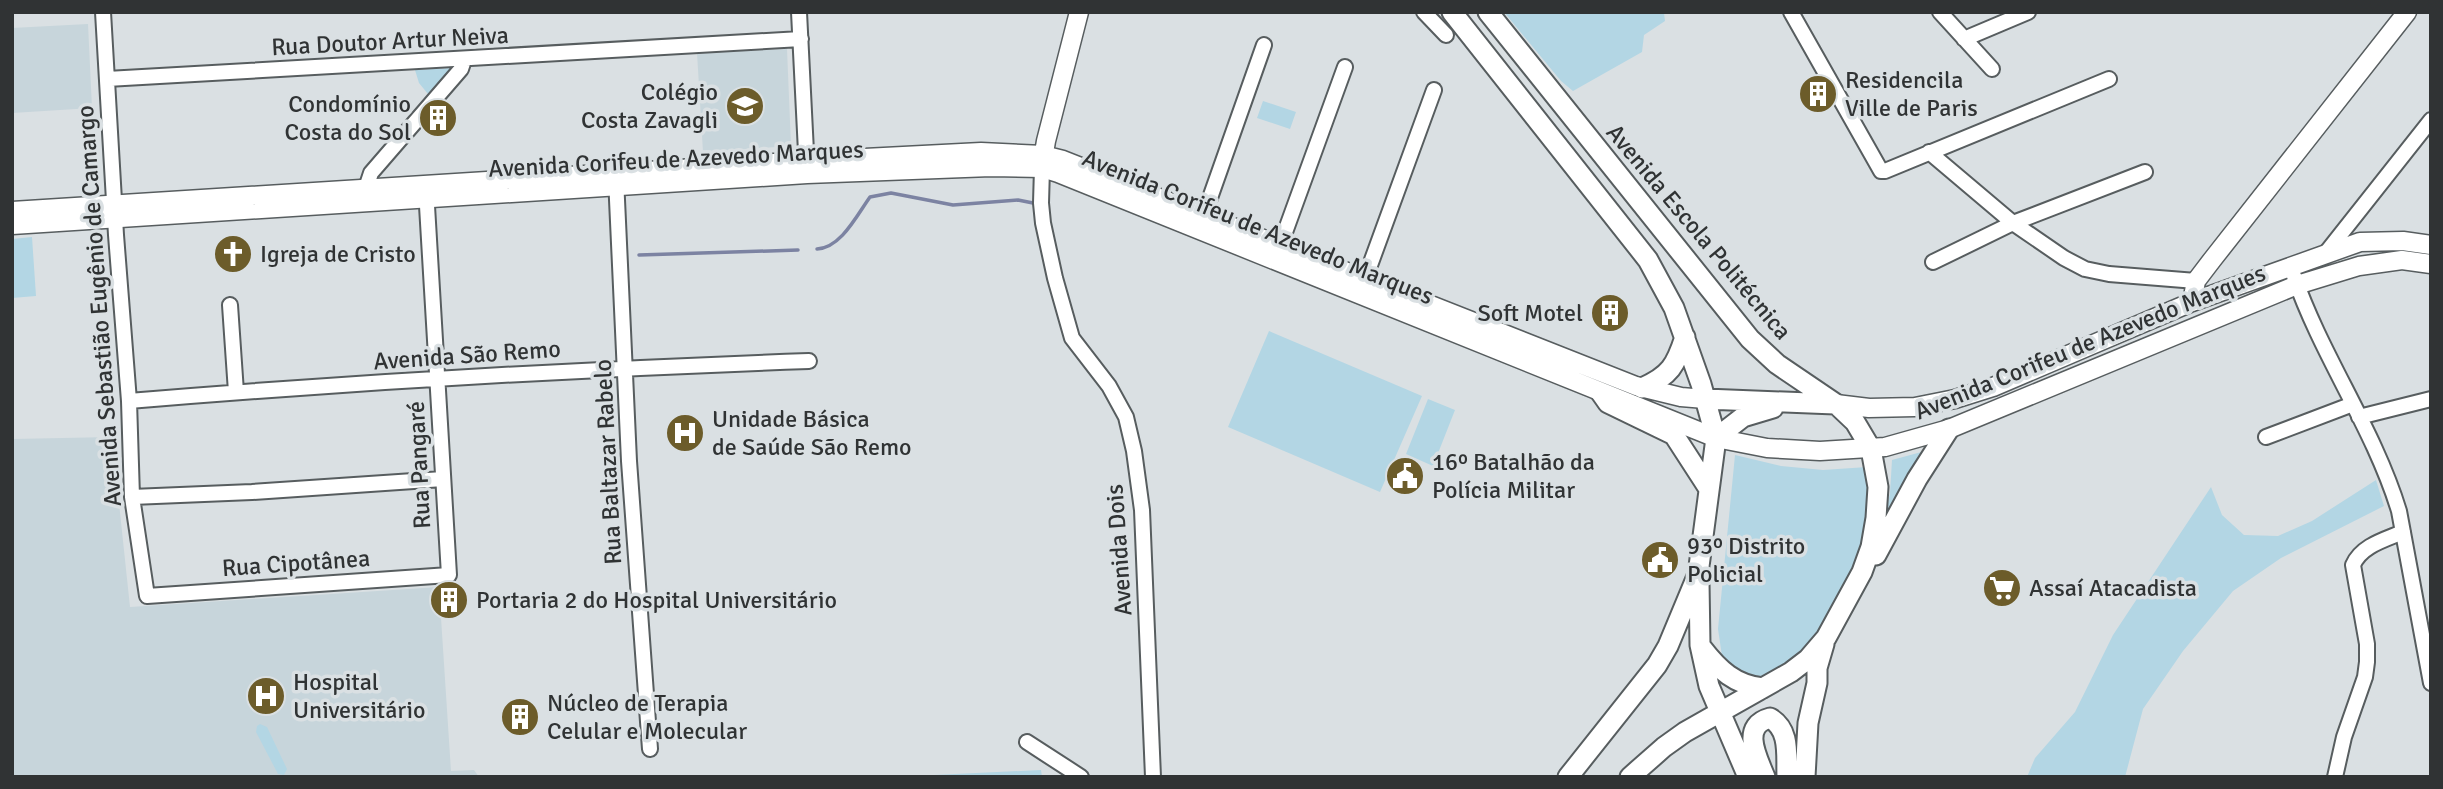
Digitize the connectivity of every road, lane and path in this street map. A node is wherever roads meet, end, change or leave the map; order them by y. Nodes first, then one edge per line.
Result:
1 (103, 12) edge
2 (799, 12) edge
3 (1079, 12) edge
4 (1424, 12) edge
5 (1452, 12) edge
6 (1488, 12) edge
7 (1791, 12) edge
8 (1940, 12) edge
9 (2028, 12) edge
10 (2407, 12) edge
11 (1446, 35) dead end
12 (801, 39) junction
13 (1964, 39) junction
14 (1264, 45) dead end
15 (464, 60) junction
16 (1345, 67) dead end
17 (1992, 69) dead end
18 (107, 79) junction
19 (2109, 79) dead end
20 (1434, 90) dead end
21 (2431, 120) edge
22 (1929, 152) junction
23 (1043, 161) junction
24 (807, 167) junction
25 (2145, 172) dead end
26 (616, 179) junction
27 (426, 191) junction
28 (366, 195) junction
29 (12, 211) edge
30 (115, 211) junction
31 (1203, 215) junction
32 (2013, 223) junction
33 (12, 225) edge
34 (2431, 245) edge
35 (1280, 246) junction
36 (2325, 254) junction
37 (2211, 261) junction
38 (1933, 262) dead end
39 (2431, 264) edge
40 (2290, 265) junction
41 (1365, 279) junction
42 (2196, 281) junction
43 (2297, 285) junction
44 (2209, 295) junction
45 (2192, 302) junction
46 (230, 305) dead end
47 (2202, 323) junction
48 (1685, 337) junction
49 (809, 361) dead end
50 (626, 368) junction
51 (437, 377) junction
52 (1642, 388) junction
53 (236, 392) junction
54 (1601, 393) junction
55 (2431, 399) edge
56 (1705, 400) junction
57 (129, 401) junction
58 (1790, 404) junction
59 (1836, 404) junction
60 (2356, 410) junction
61 (1949, 429) junction
62 (2266, 437) dead end
63 (1716, 438) junction
64 (1871, 449) junction
65 (443, 479) junction
66 (1709, 489) junction
67 (132, 497) junction
68 (2403, 532) junction
69 (1698, 574) junction
70 (449, 575) joint
71 (147, 596) joint
72 (2424, 612) edge
73 (1826, 638) junction
74 (1700, 645) junction
75 (2431, 683) edge
76 (1763, 688) junction
77 (1719, 714) junction
78 (1027, 742) dead end
79 (650, 749) dead end
80 (1081, 777) edge
81 (1153, 777) edge
82 (1569, 777) edge
83 (1630, 777) edge
84 (1748, 777) edge
85 (1765, 777) edge
86 (1787, 777) edge
87 (1805, 777) edge
88 (2335, 777) edge

1 - 18 street, Avenida Sebastião Eugênio de Camargo
2 - 12 street
3 - 23 main road
4 - 11 street
5 - 48 highway
6 - 59 highway, Avenida Escola Politécnica
7 - 22 street
8 - 13 street
9 - 13 street
10 - 37 main road
12 - 15 street, Rua Doutor Artur Neiva
12 - 24 street
13 - 17 street
14 - 31 street
15 - 18 street, Rua Doutor Artur Neiva
15 - 28 street
16 - 35 street
18 - 30 street, Avenida Sebastião Eugênio de Camargo
19 - 22 street
20 - 41 street
21 - 36 street
22 - 32 street
23 - 24 main road, Avenida Corifeu de Azevedo Marques
23 - 31 main road, Avenida Corifeu de Azevedo Marques
23 - 54 main road, Avenida Corifeu de Azevedo Marques
23 - 81 street, Avenida Dois
24 - 26 main road, Avenida Corifeu de Azevedo Marques
25 - 32 street
26 - 27 main road, Avenida Corifeu de Azevedo Marques
26 - 50 street, Rua Baltazar Rabelo
27 - 28 main road, Avenida Corifeu de Azevedo Marques
27 - 51 street, Rua Pangaré
28 - 30 main road, Avenida Corifeu de Azevedo Marques
29 - 30 main road, Avenida Corifeu de Azevedo Marques
30 - 33 main road, Avenida Corifeu de Azevedo Marques
30 - 57 street, Avenida Sebastião Eugênio de Camargo
31 - 35 main road, Avenida Corifeu de Azevedo Marques
32 - 38 street
32 - 42 street
34 - 36 main road, Avenida Corifeu de Azevedo Marques
35 - 41 main road, Avenida Corifeu de Azevedo Marques
36 - 40 main road, Avenida Corifeu de Azevedo Marques
37 - 42 main road
37 - 44 main road
39 - 43 main road, Avenida Corifeu de Azevedo Marques
40 - 43 street
40 - 44 main road, Avenida Corifeu de Azevedo Marques
41 - 52 main road, Avenida Corifeu de Azevedo Marques
42 - 45 main road
43 - 47 main road, Avenida Corifeu de Azevedo Marques
43 - 60 street
44 - 45 main road, Avenida Corifeu de Azevedo Marques
44 - 47 main road
45 - 59 main road, Avenida Corifeu de Azevedo Marques
46 - 53 street
47 - 61 main road, Avenida Corifeu de Azevedo Marques
48 - 52 highway
48 - 56 highway
49 - 50 street, Avenida São Remo
50 - 51 street, Avenida São Remo
50 - 79 street, Rua Baltazar Rabelo
51 - 53 street, Avenida São Remo
51 - 65 street, Rua Pangaré
52 - 56 main road, Avenida Corifeu de Azevedo Marques
53 - 57 street, Avenida São Remo
54 - 63 main road, Avenida Corifeu de Azevedo Marques
54 - 66 highway
55 - 60 street
56 - 58 highway, Avenida Corifeu de Azevedo Marques
56 - 63 highway
57 - 67 street, Avenida Sebastião Eugênio de Camargo
58 - 59 highway, Avenida Corifeu de Azevedo Marques
58 - 63 highway
59 - 64 highway, Avenida Escola Politécnica
60 - 62 street
60 - 68 street
61 - 64 main road, Avenida Corifeu de Azevedo Marques
61 - 73 highway
63 - 64 main road, Avenida Corifeu de Azevedo Marques
63 - 66 highway
64 - 73 highway, Avenida Escola Politécnica
65 - 67 street
65 - 70 street, Rua Pangaré
66 - 69 highway
67 - 71 street, Avenida Sebastião Eugênio de Camargo
68 - 72 street
68 - 88 street
69 - 74 highway
69 - 82 highway
70 - 71 street, Rua Cipotânea
72 - 75 street
73 - 76 highway, Avenida Escola Politécnica
73 - 87 highway
74 - 76 highway
74 - 77 highway
76 - 77 highway, Avenida Escola Politécnica
77 - 83 highway, Avenida Escola Politécnica
77 - 84 highway
78 - 80 street
85 - 86 highway

